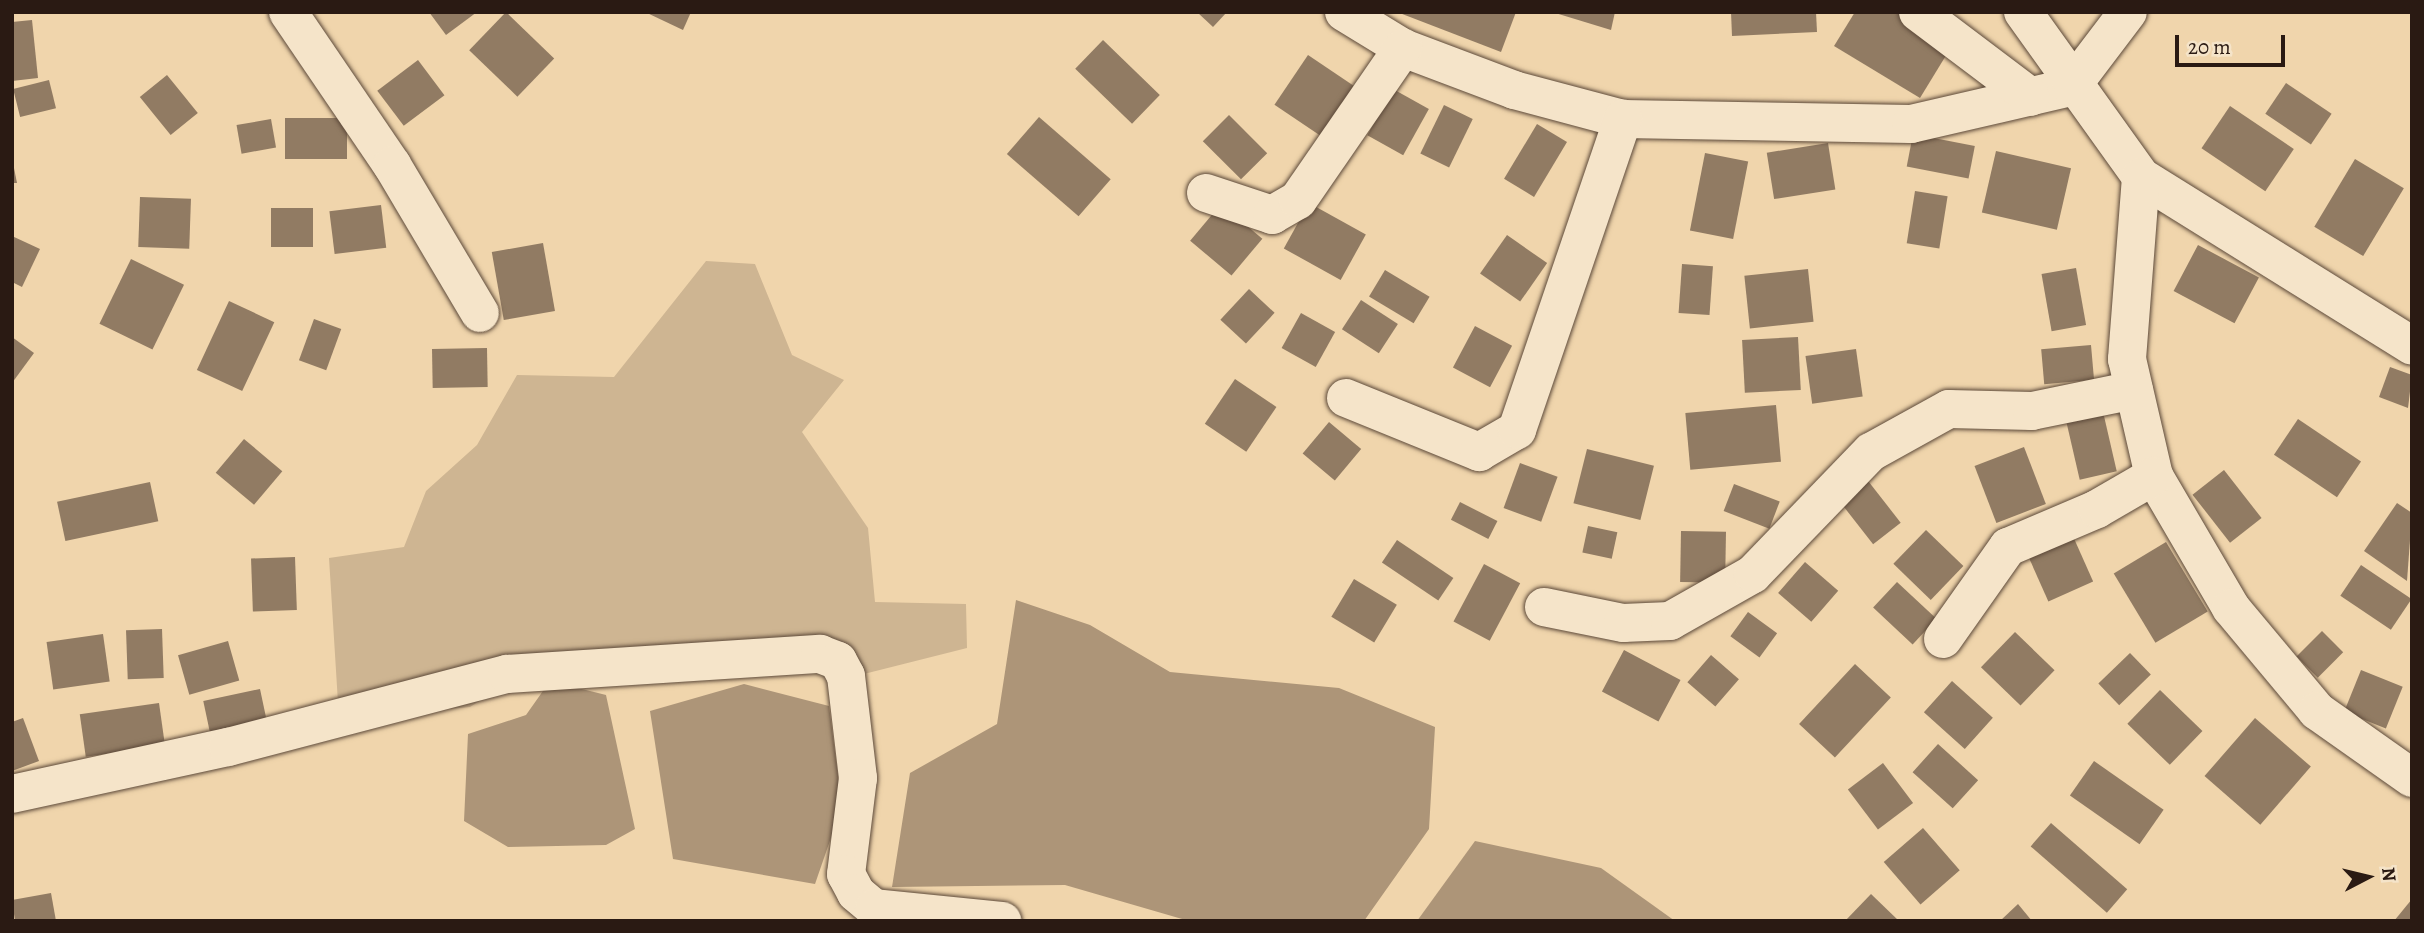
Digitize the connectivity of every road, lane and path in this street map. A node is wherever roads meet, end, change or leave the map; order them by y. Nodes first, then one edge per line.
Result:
1 (288, 12) edge
2 (1344, 12) edge
3 (1917, 12) edge
4 (2023, 12) edge
5 (2128, 12) edge
6 (1403, 48) junction
7 (2071, 87) junction
8 (2031, 97) junction
9 (1623, 119) junction
10 (2141, 177) junction
11 (1206, 194) dead end
12 (480, 313) dead end
13 (2412, 345) edge
14 (2134, 390) junction
15 (1346, 398) dead end
16 (2154, 476) junction
17 (1544, 607) dead end
18 (1943, 639) dead end
19 (2412, 778) edge
20 (12, 794) edge
21 (1002, 921) edge

1 - 12 street
2 - 6 street
3 - 8 street
4 - 7 street
5 - 7 street
6 - 9 street
6 - 11 street
7 - 8 street
7 - 10 street
8 - 9 street
9 - 15 street
10 - 13 street
10 - 14 street
14 - 16 street
14 - 17 street
16 - 18 street
16 - 19 street
20 - 21 street

